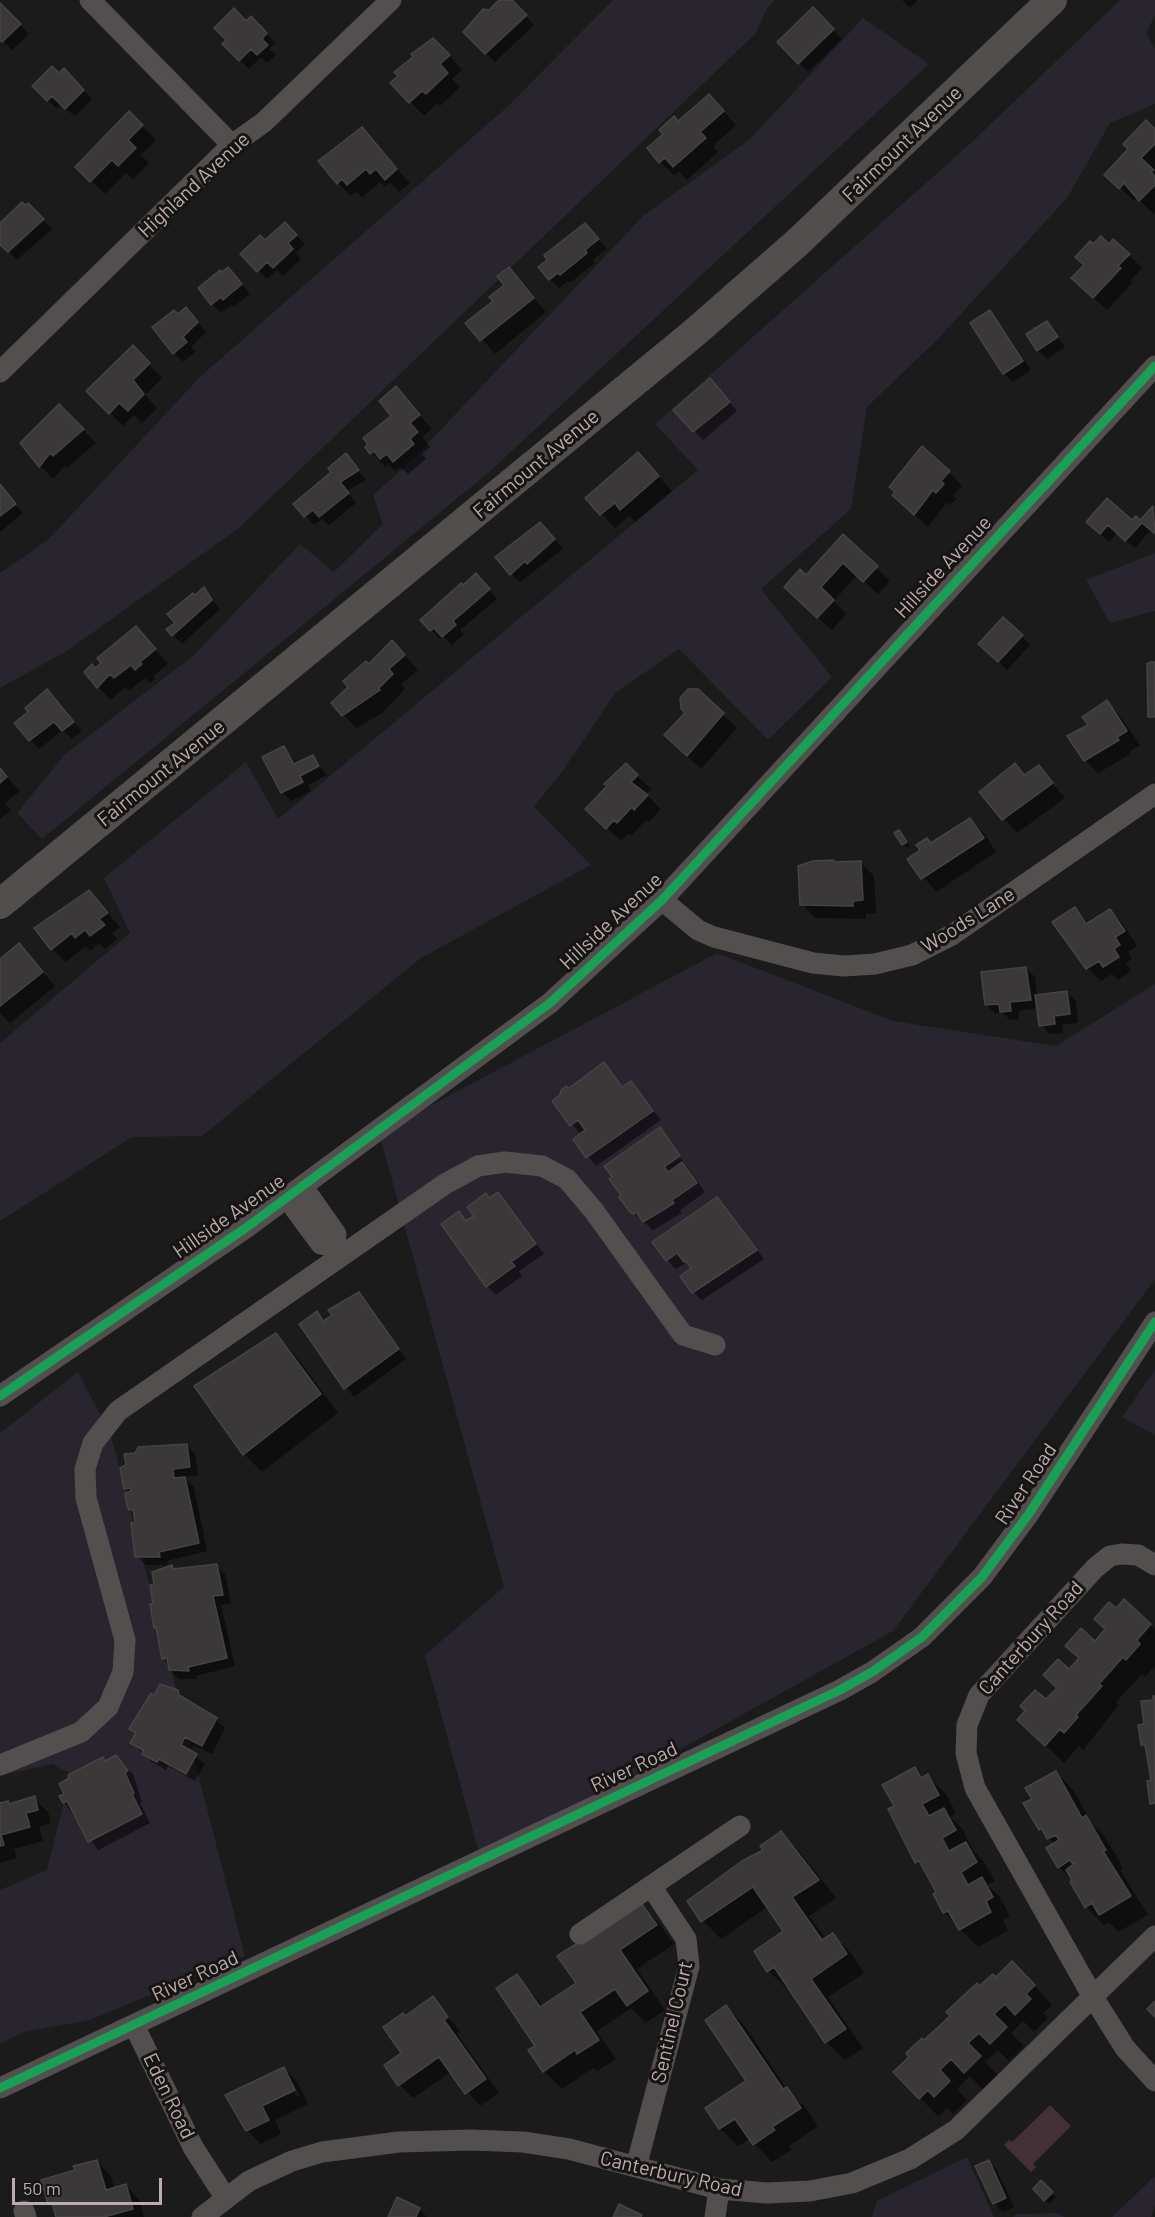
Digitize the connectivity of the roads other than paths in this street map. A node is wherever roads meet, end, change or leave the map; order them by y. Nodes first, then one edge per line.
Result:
1 (90, 0) edge
2 (391, 0) edge
3 (1052, 0) edge
4 (232, 145) junction
5 (1155, 366) edge
6 (0, 372) edge
7 (1155, 794) edge
8 (662, 900) junction
9 (0, 904) edge
10 (297, 1195) junction
11 (338, 1251) junction
12 (1155, 1322) edge
13 (715, 1345) dead end
14 (0, 1396) edge
15 (1155, 1564) edge
16 (0, 1765) edge
17 (740, 1826) dead end
18 (651, 1886) junction
19 (580, 1934) dead end
20 (1155, 1936) edge
21 (1093, 1997) junction
22 (134, 2025) junction
23 (1155, 2081) edge
24 (0, 2088) edge
25 (636, 2167) junction
26 (719, 2189) junction
27 (225, 2197) junction
28 (202, 2217) edge
29 (715, 2217) edge

1 - 4 street
2 - 4 street, Highland Avenue
3 - 9 main road, Fairmount Avenue
4 - 6 street, Highland Avenue
5 - 8 street, Hillside Avenue
7 - 8 street, Woods Lane
8 - 10 street, Hillside Avenue
10 - 11 street
10 - 14 street, Hillside Avenue
11 - 13 street
11 - 16 street
12 - 22 street, River Road
15 - 21 street, Canterbury Road
17 - 18 street
18 - 19 street
18 - 25 street, Sentinel Court
20 - 21 street, Canterbury Road
21 - 23 street
21 - 26 street, Canterbury Road
22 - 24 street, River Road
22 - 27 street, Eden Road
25 - 26 street, Canterbury Road
25 - 27 street, Canterbury Road
26 - 29 street
27 - 28 street, Canterbury Road

